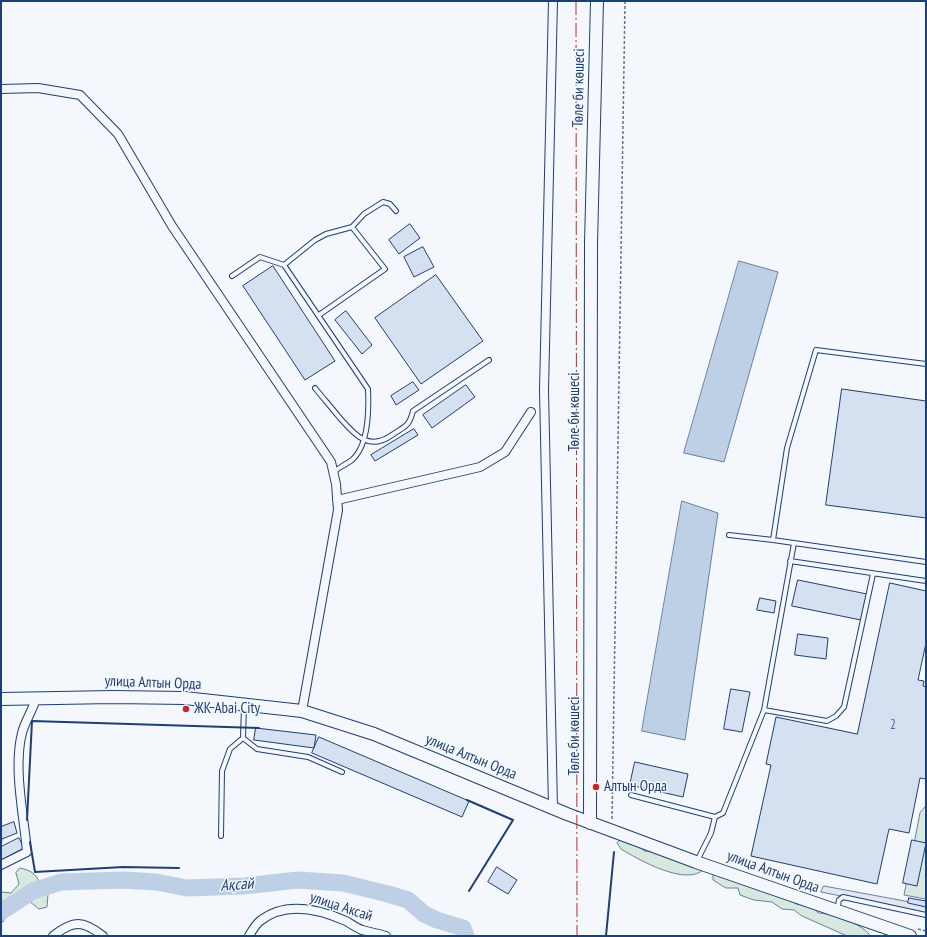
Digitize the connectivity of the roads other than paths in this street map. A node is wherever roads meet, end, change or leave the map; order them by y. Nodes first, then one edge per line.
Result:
1 (553, 1) edge
2 (597, 1) edge
3 (1, 89) edge
4 (396, 211) dead end
5 (352, 227) junction
6 (284, 265) junction
7 (232, 276) dead end
8 (319, 315) junction
9 (489, 360) dead end
10 (926, 364) edge
11 (315, 388) dead end
12 (531, 412) dead end
13 (363, 440) junction
14 (333, 472) junction
15 (337, 500) junction
16 (729, 535) dead end
17 (773, 540) junction
18 (794, 543) junction
19 (790, 561) junction
20 (926, 562) edge
21 (873, 574) junction
22 (926, 582) edge
23 (36, 698) junction
24 (1, 699) edge
25 (244, 704) junction
26 (764, 710) junction
27 (302, 711) junction
28 (243, 738) junction
29 (342, 772) dead end
30 (631, 796) dead end
31 (554, 808) junction
32 (716, 817) junction
33 (590, 823) junction
34 (221, 836) dead end
35 (696, 862) junction
36 (1, 865) edge
37 (836, 912) junction
38 (926, 915) edge
39 (911, 931) edge
40 (53, 936) edge
41 (103, 936) edge
42 (248, 936) edge
43 (386, 936) edge

1 - 31 street, Төле би көшесі
2 - 33 main road, Төле би көшесі
3 - 14 street
4 - 5 lane
5 - 6 lane
5 - 8 lane
6 - 7 lane
6 - 8 lane
8 - 13 lane
9 - 13 lane
10 - 17 lane
11 - 13 lane
12 - 15 street
13 - 14 lane
14 - 15 street
15 - 27 street
16 - 17 lane
17 - 18 lane
18 - 19 lane
18 - 20 lane
19 - 21 lane
19 - 26 lane
21 - 22 lane
21 - 26 lane
23 - 24 main road, улица Алтын Орда
23 - 25 main road, улица Алтын Орда
23 - 36 street
25 - 27 main road, улица Алтын Орда
25 - 28 lane
26 - 32 lane
27 - 31 main road, улица Алтын Орда
28 - 29 lane
28 - 34 lane
30 - 32 lane
31 - 33 main road, улица Алтын Орда
32 - 35 lane
33 - 35 main road, улица Алтын Орда
35 - 37 main road, улица Алтын Орда
37 - 38 lane
37 - 39 main road, улица Алтын Орда
40 - 41 street
42 - 43 street, улица Аксай

